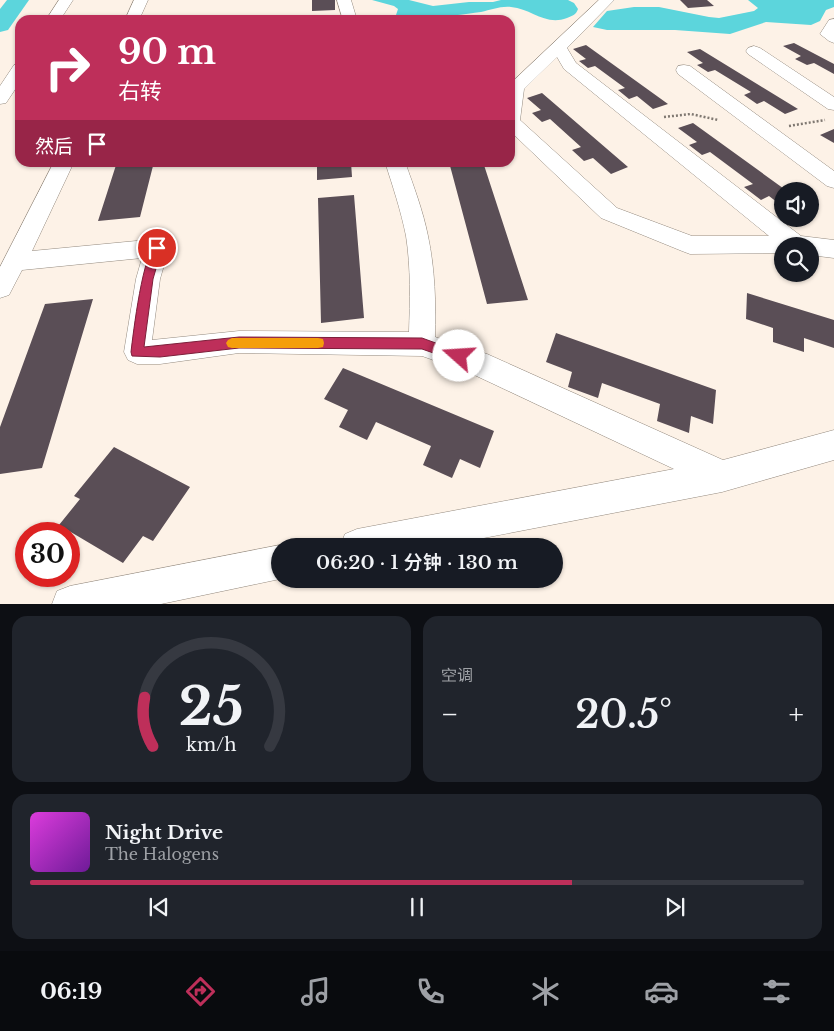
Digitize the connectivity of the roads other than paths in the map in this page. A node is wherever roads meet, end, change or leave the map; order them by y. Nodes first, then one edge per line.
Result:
1 (66, 0) edge
2 (141, 0) edge
3 (344, 0) edge
4 (607, 0) edge
5 (56, 15) edge
6 (134, 15) edge
7 (348, 15) edge
8 (834, 23) edge
9 (834, 38) edge
10 (558, 46) junction
11 (754, 51) dead end
12 (684, 70) dead end
13 (15, 76) edge
14 (515, 95) edge
15 (0, 99) edge
16 (834, 105) edge
17 (515, 125) edge
18 (62, 167) edge
19 (397, 167) edge
20 (834, 181) edge
21 (786, 237) edge
22 (774, 244) edge
23 (819, 247) edge
24 (834, 249) edge
25 (15, 262) junction
26 (0, 288) edge
27 (422, 344) junction
28 (834, 445) edge
29 (722, 476) junction
30 (399, 538) edge
31 (271, 564) edge
32 (70, 604) edge

1 - 5 street
2 - 6 street
3 - 7 street
4 - 10 street
8 - 9 street
10 - 14 street
10 - 21 street
11 - 16 street
12 - 20 street
13 - 15 street
17 - 22 street
18 - 25 street
19 - 27 street
23 - 24 street
25 - 26 street
25 - 27 street
27 - 29 street
28 - 29 street
29 - 30 street
31 - 32 street

